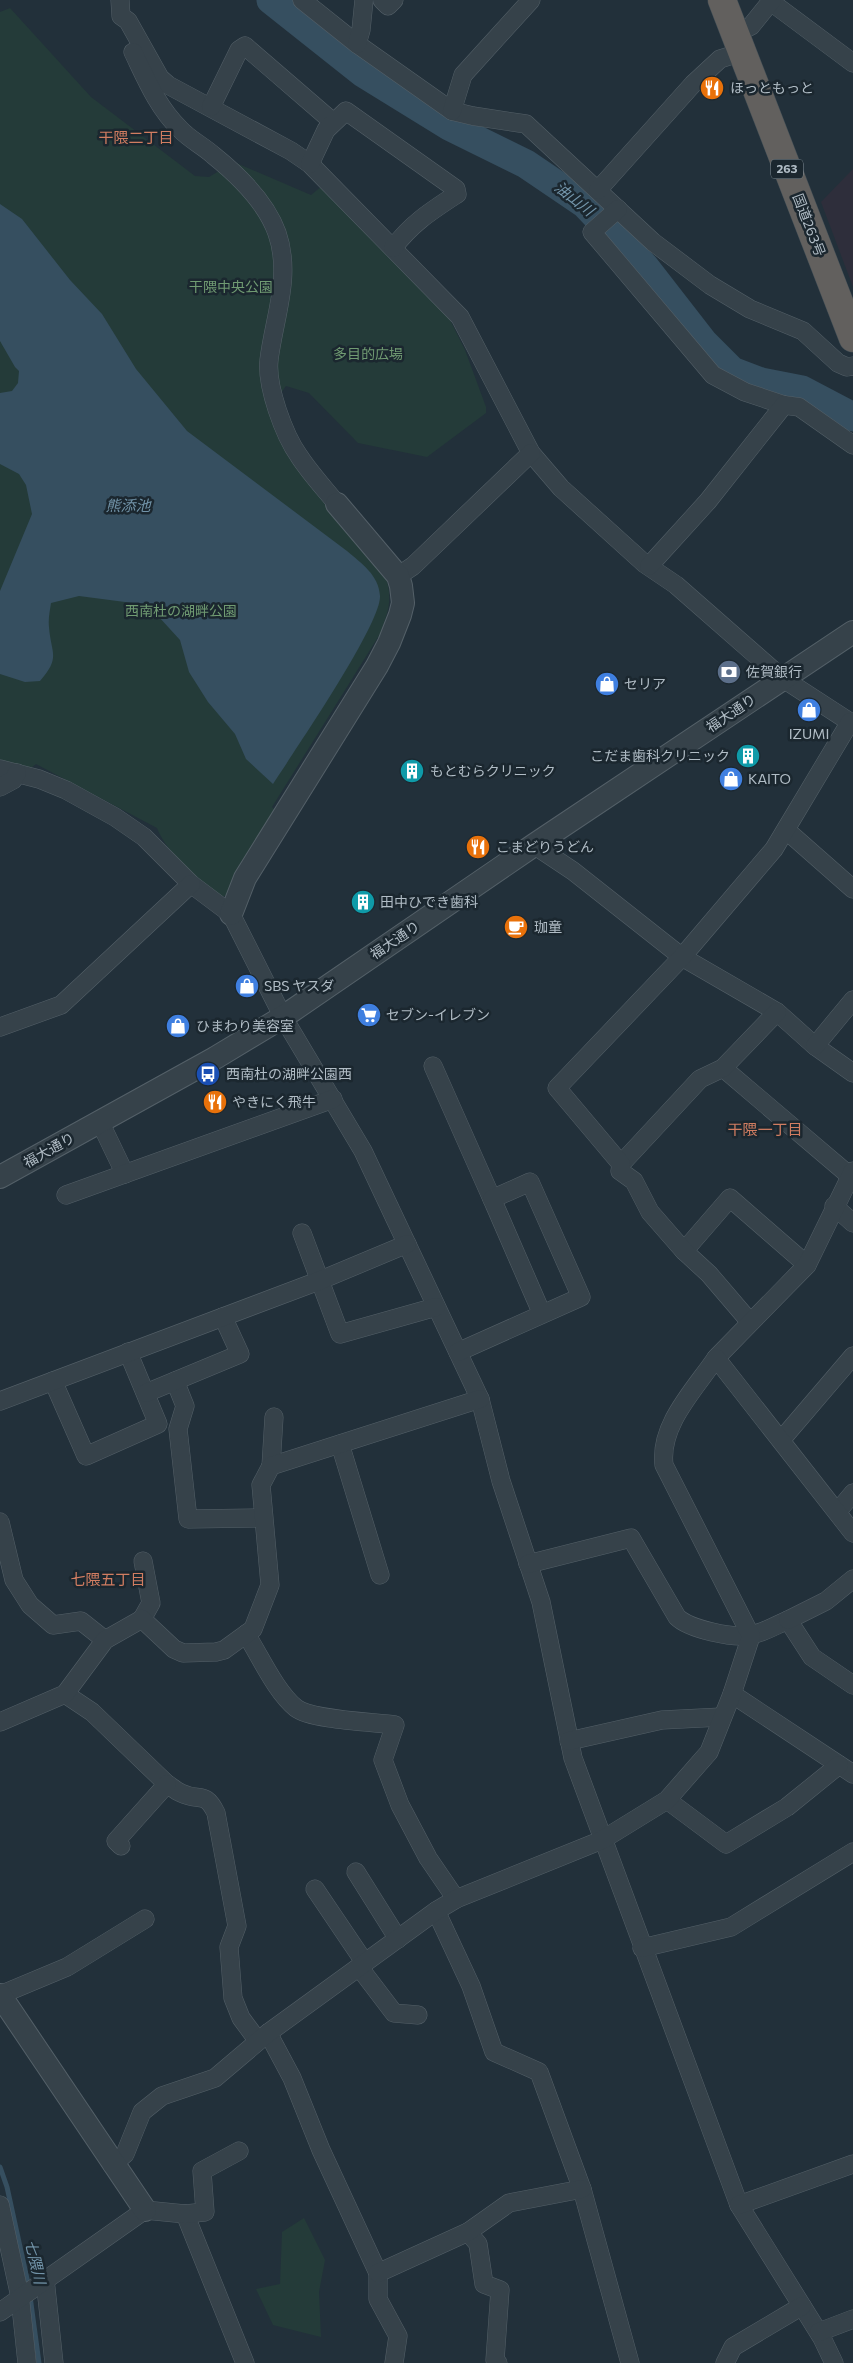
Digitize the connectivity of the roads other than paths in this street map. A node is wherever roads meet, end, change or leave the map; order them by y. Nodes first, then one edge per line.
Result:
1 (302, 0) edge
2 (364, 0) edge
3 (382, 0) edge
4 (394, 0) edge
5 (531, 0) edge
6 (722, 0) edge
7 (772, 1) edge
8 (120, 8) edge
9 (739, 43) junction
10 (357, 44) junction
11 (853, 63) edge
12 (210, 107) junction
13 (452, 111) junction
14 (333, 122) junction
15 (310, 164) junction
16 (598, 190) junction
17 (618, 209) junction
18 (393, 248) junction
19 (853, 338) edge
20 (853, 366) edge
21 (784, 406) junction
22 (853, 445) edge
23 (531, 453) junction
24 (336, 504) joint
25 (648, 566) junction
26 (398, 576) junction
27 (853, 632) edge
28 (782, 678) junction
29 (852, 723) edge
30 (0, 768) edge
31 (17, 773) junction
32 (0, 787) edge
33 (786, 830) junction
34 (534, 845) junction
35 (191, 884) junction
36 (853, 889) edge
37 (231, 914) junction
38 (682, 957) junction
39 (853, 1000) edge
40 (777, 1012) junction
41 (283, 1016) junction
42 (0, 1027) edge
43 (815, 1046) junction
44 (433, 1066) dead end
45 (723, 1068) junction
46 (853, 1073) edge
47 (333, 1099) junction
48 (100, 1122) junction
49 (620, 1164) junction
50 (851, 1173) edge
51 (125, 1174) junction
52 (0, 1177) edge
53 (66, 1195) dead end
54 (492, 1199) junction
55 (834, 1206) junction
56 (853, 1223) edge
57 (302, 1233) dead end
58 (407, 1244) junction
59 (684, 1251) junction
60 (807, 1264) junction
61 (321, 1280) junction
62 (436, 1306) junction
63 (542, 1314) junction
64 (223, 1317) junction
65 (750, 1322) junction
66 (128, 1352) junction
67 (458, 1352) junction
68 (853, 1356) edge
69 (716, 1358) junction
70 (53, 1381) junction
71 (175, 1381) junction
72 (146, 1393) junction
73 (480, 1399) junction
74 (0, 1400) edge
75 (274, 1416) dead end
76 (782, 1439) junction
77 (340, 1444) junction
78 (271, 1466) junction
79 (853, 1494) edge
80 (838, 1511) junction
81 (263, 1518) junction
82 (0, 1522) edge
83 (853, 1533) edge
84 (143, 1561) dead end
85 (528, 1564) junction
86 (380, 1575) dead end
87 (853, 1579) edge
88 (142, 1619) junction
89 (788, 1620) junction
90 (246, 1634) junction
91 (751, 1636) junction
92 (105, 1640) junction
93 (853, 1685) edge
94 (65, 1694) junction
95 (732, 1694) junction
96 (721, 1717) junction
97 (0, 1722) edge
98 (570, 1741) junction
99 (846, 1769) edge
100 (167, 1784) junction
101 (667, 1800) junction
102 (602, 1840) junction
103 (121, 1846) dead end
104 (853, 1852) edge
105 (356, 1872) dead end
106 (315, 1889) dead end
107 (456, 1899) junction
108 (436, 1911) junction
109 (145, 1919) dead end
110 (398, 1939) junction
111 (642, 1948) junction
112 (362, 1965) junction
113 (0, 1995) edge
114 (418, 2016) dead end
115 (263, 2037) junction
116 (239, 2151) dead end
117 (853, 2164) edge
118 (112, 2165) junction
119 (582, 2189) junction
120 (0, 2205) edge
121 (739, 2205) junction
122 (144, 2210) junction
123 (185, 2214) junction
124 (468, 2232) junction
125 (378, 2273) junction
126 (41, 2282) junction
127 (20, 2297) junction
128 (802, 2306) junction
129 (0, 2312) edge
130 (853, 2319) edge
131 (819, 2332) junction
132 (27, 2363) edge
133 (54, 2363) edge
134 (245, 2363) edge
135 (394, 2363) edge
136 (498, 2363) edge
137 (630, 2363) edge
138 (725, 2363) edge
139 (834, 2363) edge

1 - 10 street
2 - 10 street
3 - 4 street
5 - 13 street
6 - 9 highway, 国道263号 / 263
7 - 9 street
7 - 11 street
8 - 12 street
8 - 24 street
9 - 16 street
9 - 19 highway, 国道263号 / 263
10 - 13 street
12 - 14 street
12 - 15 street
13 - 16 street
14 - 15 street
14 - 18 street
15 - 18 street
16 - 17 street
17 - 20 street
17 - 21 street
18 - 23 street
21 - 22 street
21 - 25 street
23 - 25 street
23 - 26 street
24 - 26 street
25 - 28 street
26 - 37 street
27 - 28 street, 福大通り
28 - 29 street
28 - 34 street, 福大通り
29 - 33 street
30 - 31 street
31 - 32 street
31 - 35 street
33 - 36 street
33 - 38 street
34 - 38 street
34 - 41 street, 福大通り
35 - 37 street
35 - 42 street
37 - 41 street
38 - 40 street
38 - 49 street
39 - 43 street
40 - 43 street
40 - 45 street
41 - 47 street
41 - 48 street, 福大通り
43 - 46 street
44 - 54 street
45 - 49 street
45 - 50 street
47 - 51 street
47 - 58 street
48 - 51 street
48 - 52 street, 福大通り
49 - 59 street
50 - 55 street
51 - 53 street
54 - 63 street
54 - 63 street
55 - 56 street
55 - 60 street
57 - 61 street
58 - 61 street
58 - 62 street
59 - 60 street
59 - 65 street
60 - 65 street
61 - 62 street
61 - 64 street
62 - 67 street
63 - 67 street
64 - 66 street
64 - 71 street
65 - 69 street
66 - 70 street
66 - 72 street
67 - 73 street
68 - 76 street
69 - 76 street
69 - 91 street
70 - 72 street
70 - 74 street
71 - 72 street
71 - 81 street
73 - 77 street
73 - 85 street
75 - 78 street
76 - 80 street
77 - 78 street
77 - 86 street
78 - 81 street
79 - 80 street
80 - 83 street
81 - 90 street
82 - 92 street
84 - 88 street
85 - 91 street
85 - 98 street
87 - 89 street
88 - 90 street
88 - 92 street
89 - 91 street
89 - 93 street
90 - 107 street
91 - 95 street
92 - 94 street
94 - 97 street
94 - 100 street
95 - 96 street
95 - 99 street
96 - 98 street
96 - 101 street
98 - 102 street
99 - 101 street
100 - 103 street
100 - 115 street
101 - 102 street
102 - 107 street
102 - 111 street
104 - 111 street
105 - 110 street
106 - 112 street
107 - 108 street
108 - 110 street
108 - 119 street
109 - 113 street
110 - 112 street
111 - 121 street
112 - 114 street
112 - 115 street
113 - 118 street
115 - 118 street
115 - 125 street
116 - 123 street
117 - 121 street
118 - 122 street
119 - 124 street
119 - 137 street
120 - 127 street
121 - 128 street
122 - 123 street
122 - 126 street
123 - 134 street
124 - 125 street
124 - 136 street
125 - 135 street
126 - 127 street
126 - 133 street
127 - 129 street
127 - 132 street
128 - 131 street
128 - 138 street
130 - 131 street
131 - 139 street

